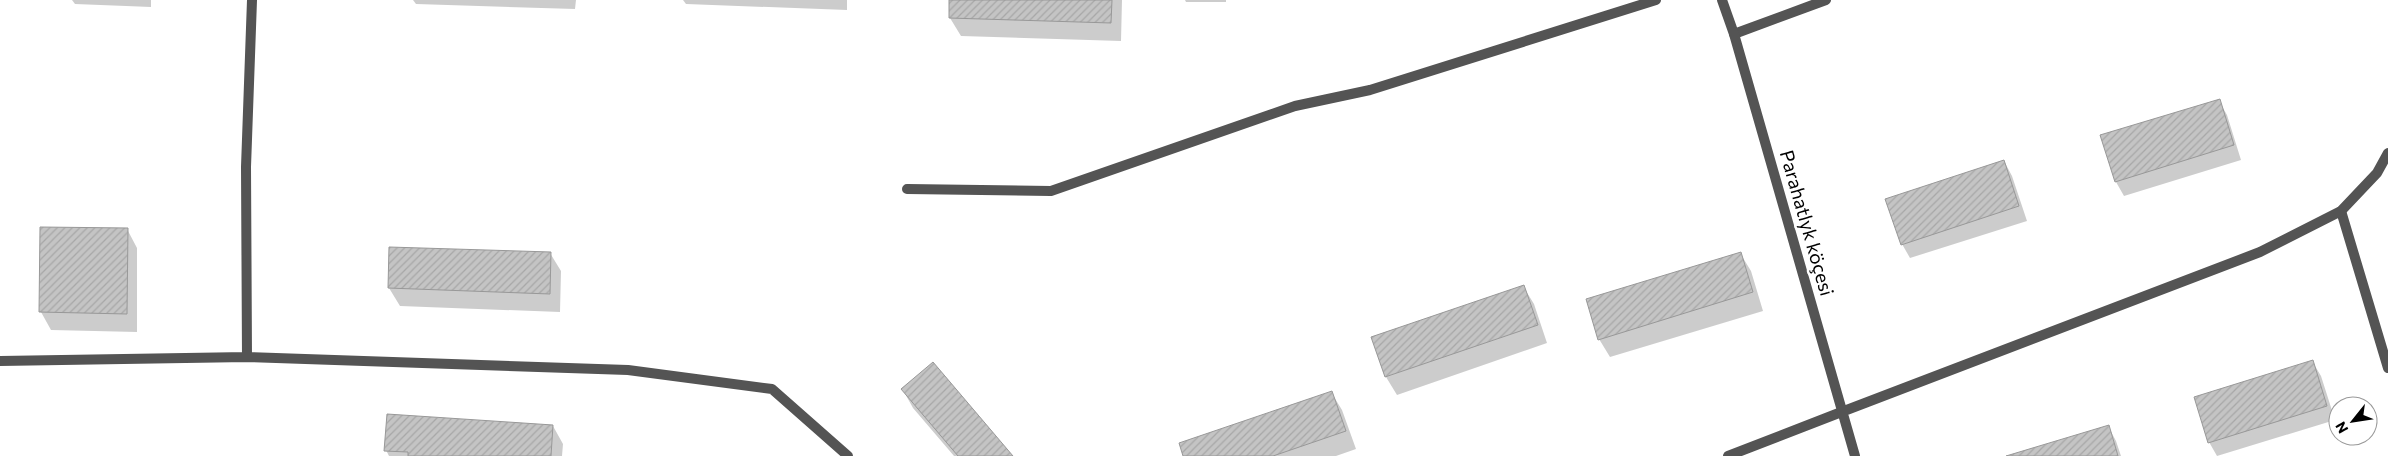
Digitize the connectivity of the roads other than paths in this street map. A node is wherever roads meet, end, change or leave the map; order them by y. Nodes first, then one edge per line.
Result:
1 (252, 0) edge
2 (1656, 0) edge
3 (1722, 0) edge
4 (1826, 0) edge
5 (1734, 34) junction
6 (2388, 153) edge
7 (907, 189) dead end
8 (2342, 211) junction
9 (246, 357) junction
10 (0, 361) edge
11 (2388, 368) edge
12 (1844, 411) junction
13 (848, 456) edge
14 (1728, 456) edge
15 (1855, 456) edge

1 - 9 street
2 - 7 street
3 - 5 street, Parahatlyk köçesi
4 - 5 street
5 - 12 street, Parahatlyk köçesi
6 - 8 street
8 - 11 street
8 - 12 street
9 - 10 street
9 - 13 street
12 - 14 street
12 - 15 street, Parahatlyk köçesi

